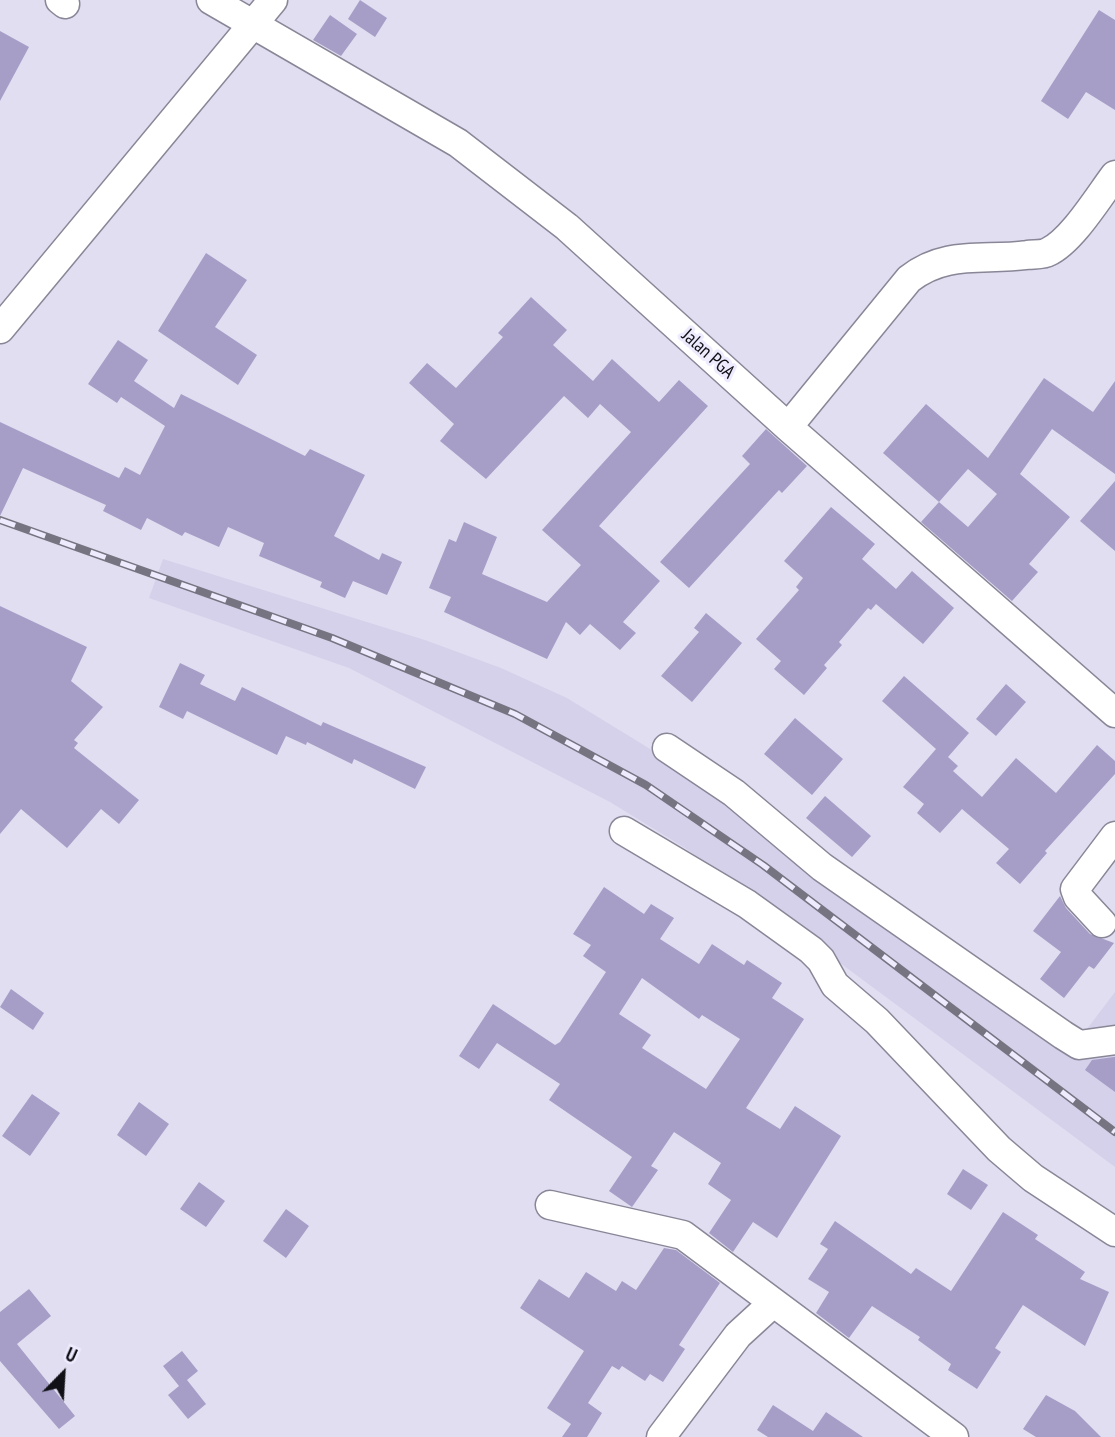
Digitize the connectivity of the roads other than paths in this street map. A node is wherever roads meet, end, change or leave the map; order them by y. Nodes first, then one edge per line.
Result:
1 (211, 0) edge
2 (273, 0) edge
3 (263, 30) junction
4 (1115, 175) edge
5 (0, 329) edge
6 (788, 427) junction
7 (1115, 713) edge
8 (667, 748) dead end
9 (624, 831) dead end
10 (1115, 836) edge
11 (1102, 923) dead end
12 (1115, 1040) edge
13 (550, 1205) dead end
14 (1115, 1232) edge
15 (773, 1303) junction
16 (661, 1437) edge
17 (954, 1437) edge

1 - 3 street, Jalan PGA
2 - 3 street
3 - 5 street
3 - 6 street, Jalan PGA
4 - 6 street
6 - 7 street, Jalan PGA
8 - 12 street
9 - 14 street
10 - 11 street
13 - 15 street
15 - 16 street
15 - 17 street

